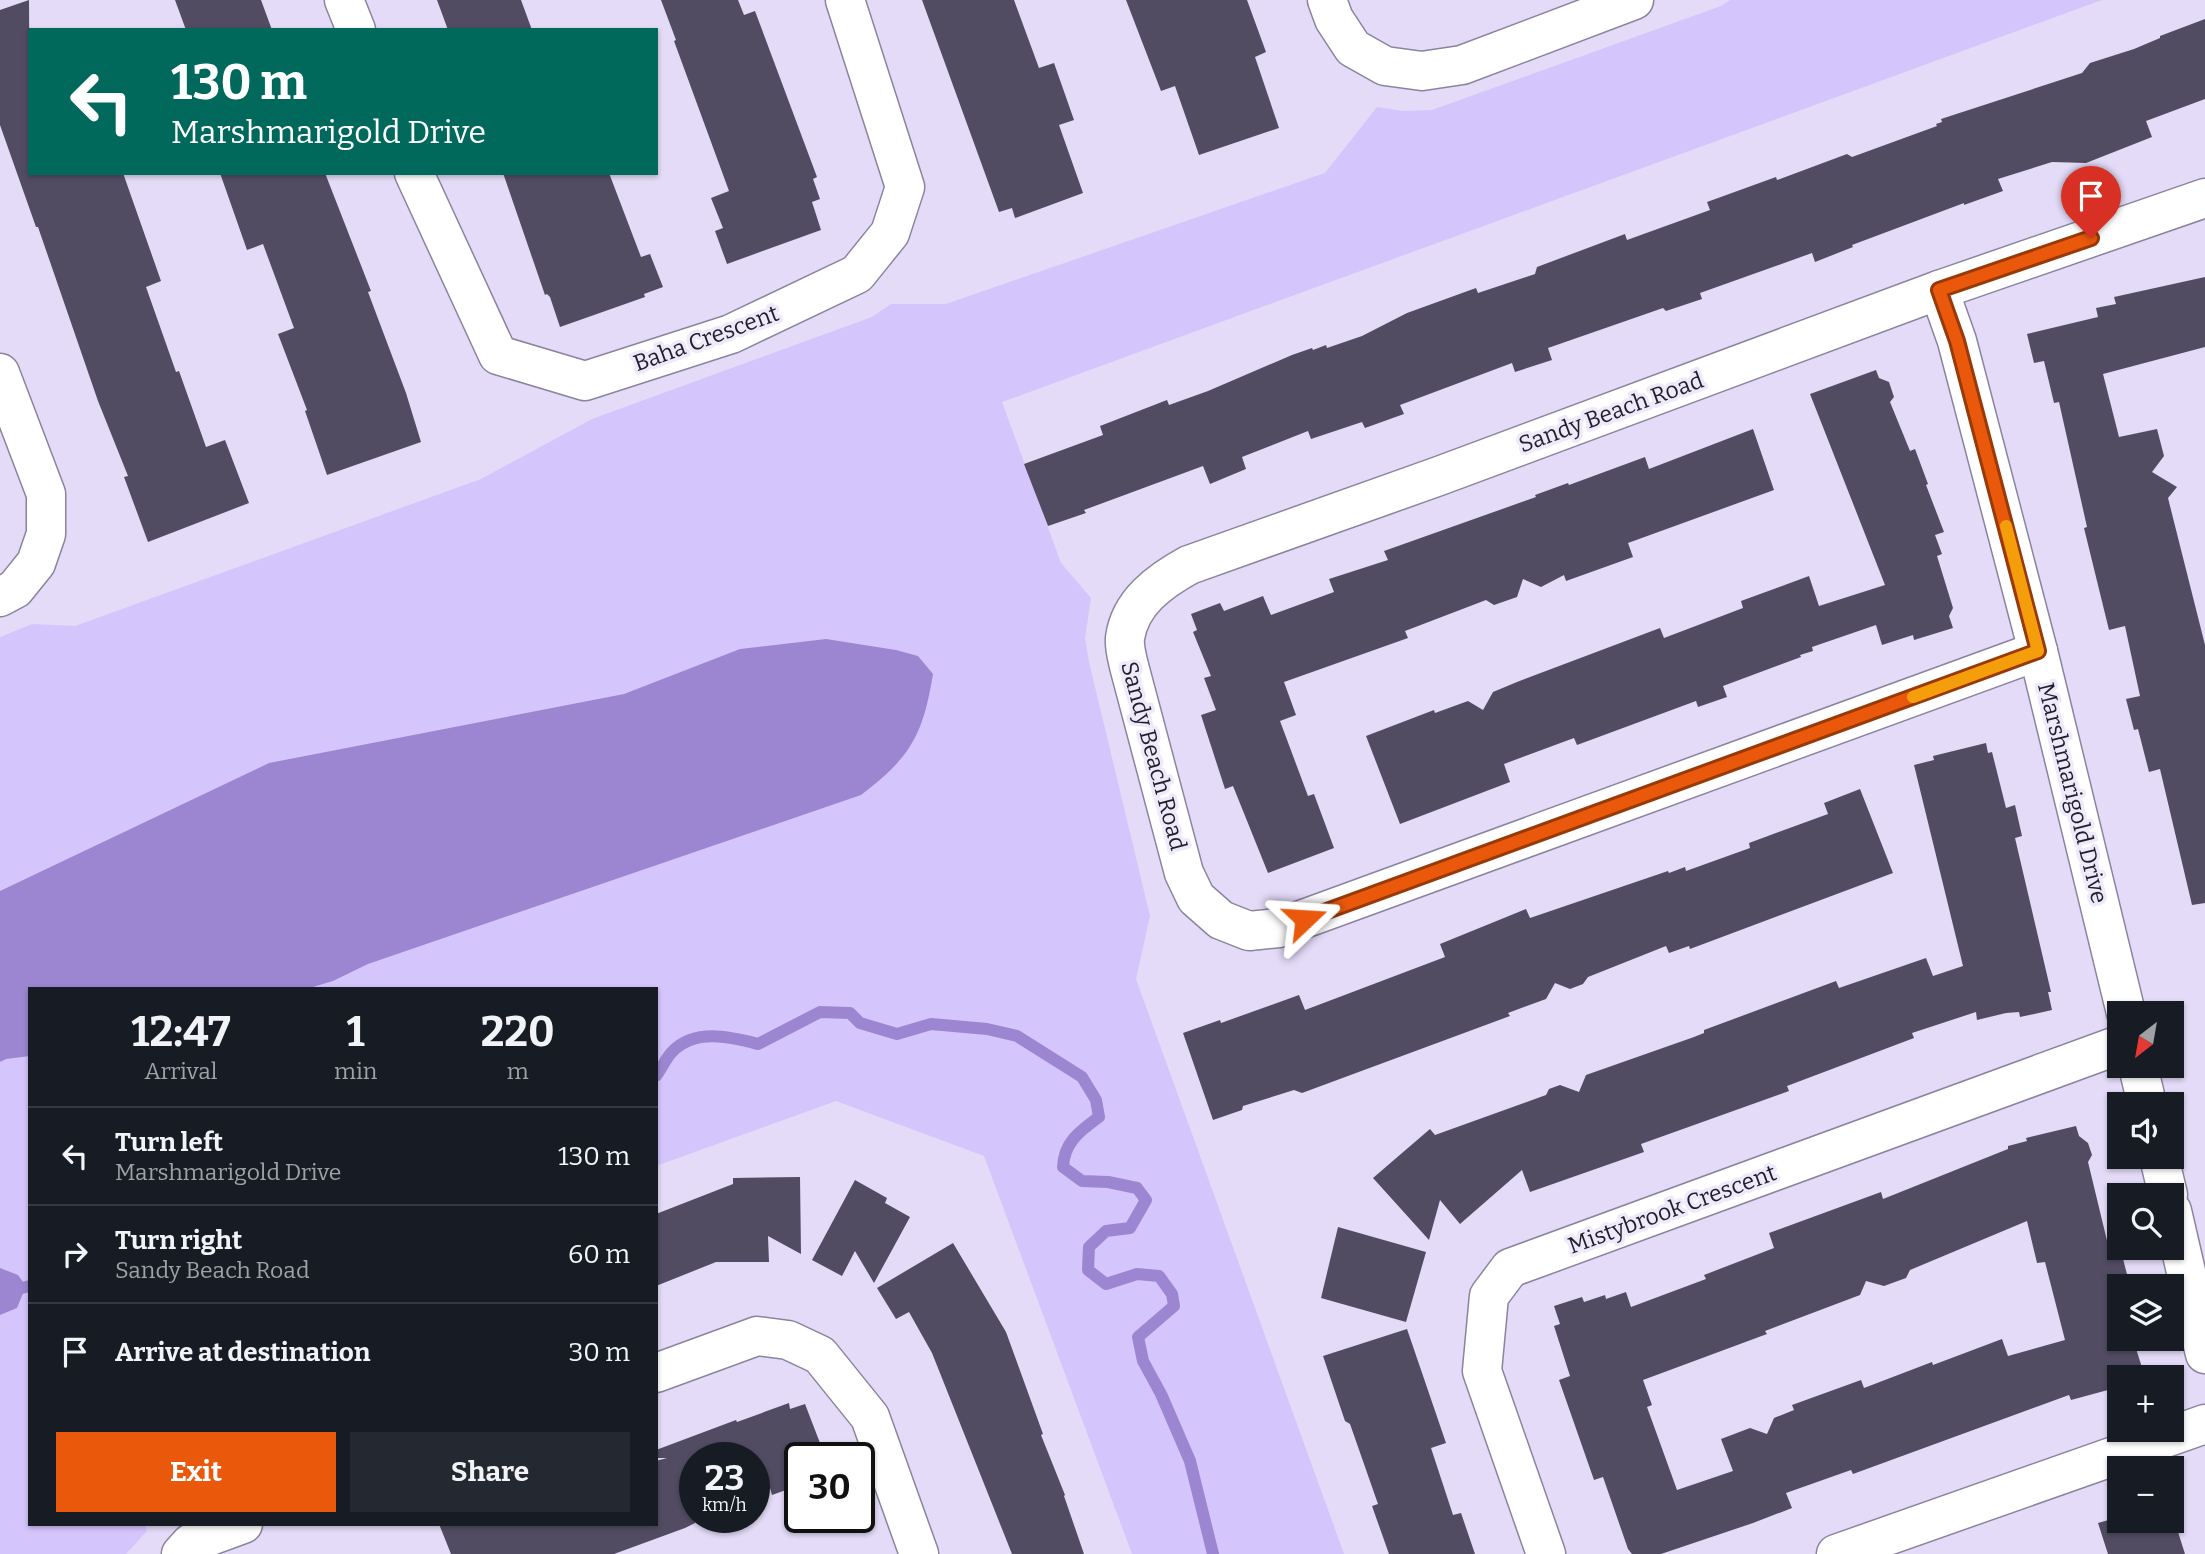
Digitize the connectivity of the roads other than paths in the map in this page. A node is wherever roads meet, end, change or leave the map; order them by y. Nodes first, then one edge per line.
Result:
1 (344, 0) edge
2 (845, 0) edge
3 (1327, 0) edge
4 (1634, 0) edge
5 (355, 28) edge
6 (415, 175) edge
7 (2205, 198) edge
8 (1939, 290) junction
9 (0, 373) edge
10 (0, 597) edge
11 (2038, 651) junction
12 (2123, 1001) edge
13 (2107, 1049) edge
14 (2183, 1260) edge
15 (2205, 1354) edge
16 (658, 1372) edge
17 (2205, 1424) edge
18 (238, 1526) edge
19 (181, 1554) edge
20 (919, 1554) edge
21 (1546, 1554) edge
22 (1836, 1554) edge

1 - 5 street
2 - 6 street, Baha Crescent
3 - 4 street
7 - 8 street, Sandy Beach Road
8 - 11 street, Marshmarigold Drive
8 - 11 street, Sandy Beach Road
9 - 10 street
11 - 12 street, Marshmarigold Drive
13 - 21 street, Mistybrook Crescent
14 - 15 street
16 - 20 street
17 - 22 street
18 - 19 street

